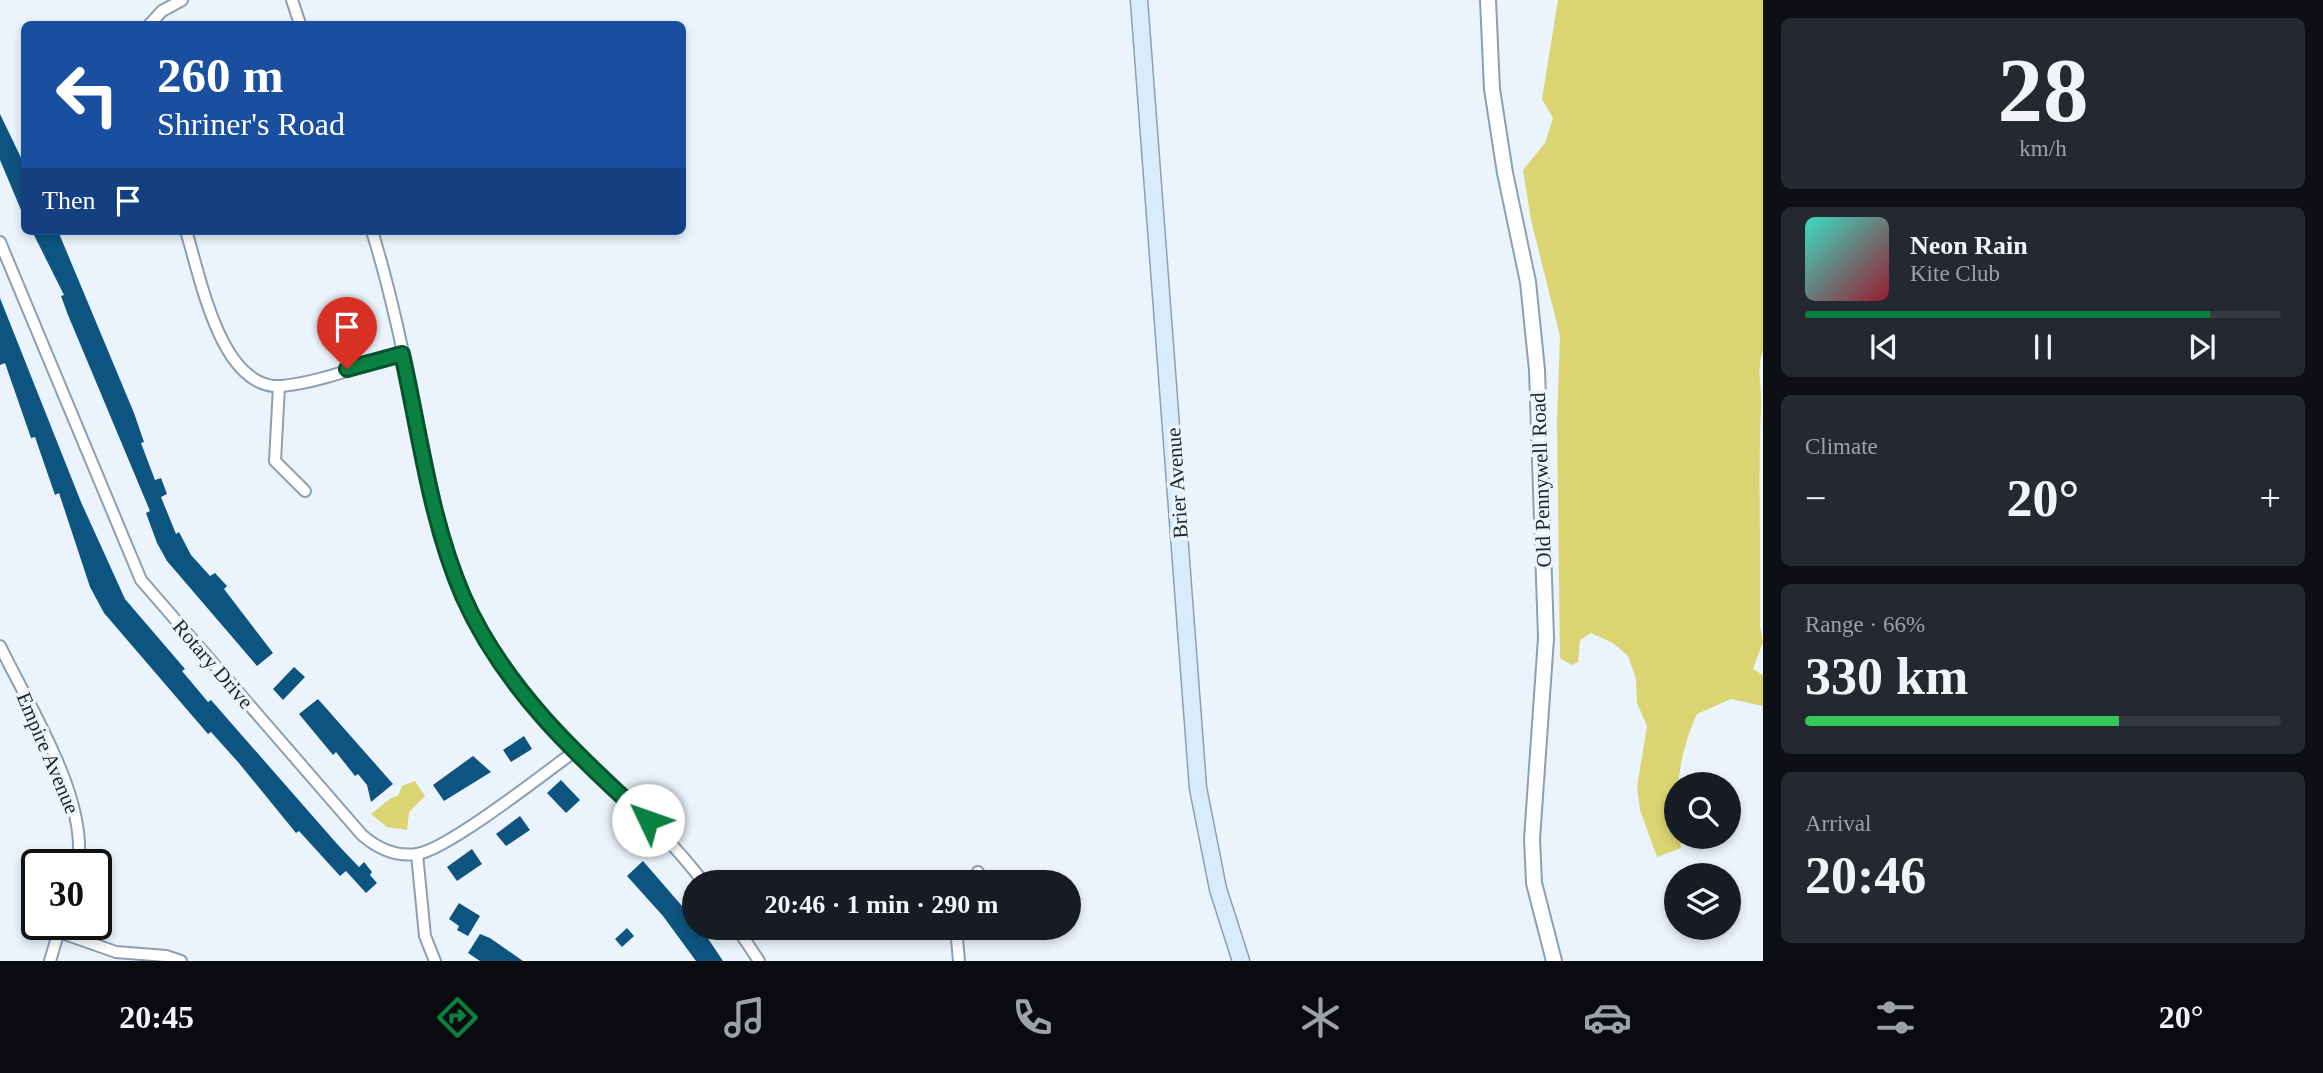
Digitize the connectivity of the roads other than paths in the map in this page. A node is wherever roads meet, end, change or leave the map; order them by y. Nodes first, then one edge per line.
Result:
1 (182, 0) edge
2 (292, 0) edge
3 (1139, 0) edge
4 (1488, 0) edge
5 (153, 21) edge
6 (299, 21) edge
7 (187, 235) edge
8 (373, 235) edge
9 (0, 243) edge
10 (402, 354) junction
11 (279, 386) junction
12 (305, 491) dead end
13 (0, 646) edge
14 (575, 751) junction
15 (78, 849) edge
16 (417, 854) junction
17 (692, 870) edge
18 (56, 940) edge
19 (88, 940) edge
20 (745, 940) edge
21 (957, 940) edge
22 (50, 961) edge
23 (181, 961) edge
24 (435, 961) edge
25 (759, 961) edge
26 (959, 961) edge
27 (1241, 961) edge
28 (1554, 961) edge

1 - 5 street
2 - 6 street
3 - 27 main road, Brier Avenue
4 - 28 street, Old Pennywell Road
7 - 11 street
8 - 10 street
9 - 16 street, Rotary Drive
10 - 11 street
10 - 14 street
11 - 12 street
13 - 15 street, Empire Avenue
14 - 16 street
14 - 17 street
16 - 24 street
18 - 22 street
19 - 23 street
20 - 25 street
21 - 26 street

